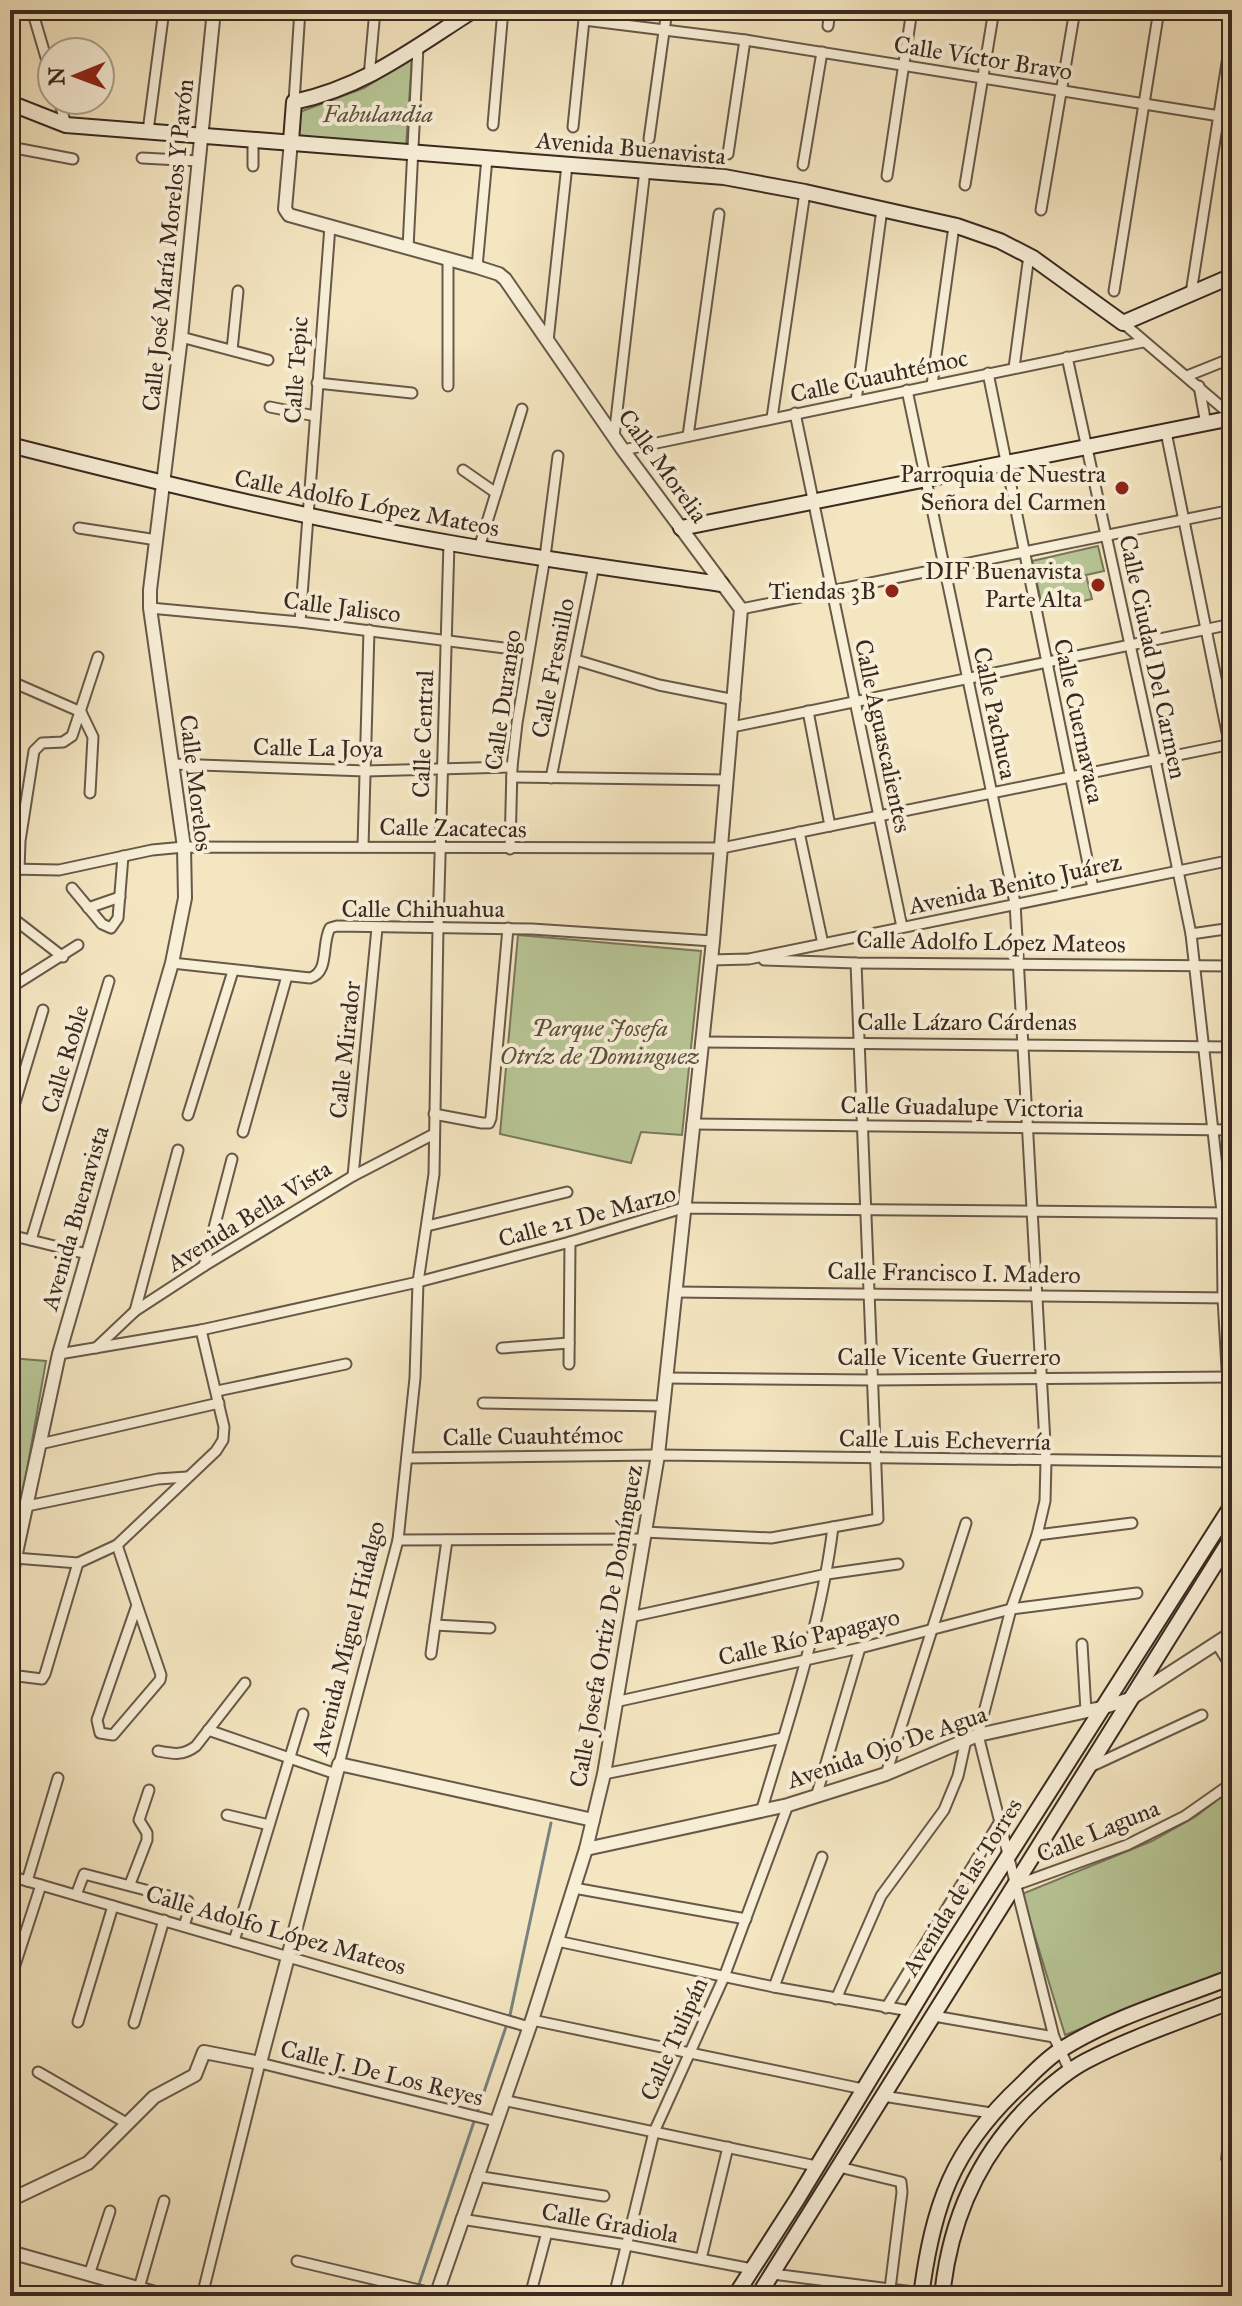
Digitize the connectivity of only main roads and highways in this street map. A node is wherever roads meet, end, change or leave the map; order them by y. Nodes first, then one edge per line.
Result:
1 (474, 10) edge
2 (456, 16) edge
3 (10, 103) edge
4 (291, 141) junction
5 (1232, 276) edge
6 (1232, 417) edge
7 (10, 445) edge
8 (681, 528) road end
9 (721, 584) road end
10 (1232, 1505) edge
11 (1232, 1537) edge
12 (1232, 1977) edge
13 (1232, 2001) edge
14 (921, 2294) edge
15 (735, 2296) edge
16 (758, 2296) edge
17 (942, 2296) edge

1 - 2 main road
2 - 4 main road
3 - 4 main road, Avenida Buenavista
4 - 5 main road, Avenida Buenavista
6 - 8 main road
7 - 9 main road, Calle Adolfo López Mateos
10 - 15 main road, Avenida de las Torres
11 - 16 main road, Avenida de las Torres
12 - 14 main road
13 - 17 main road

